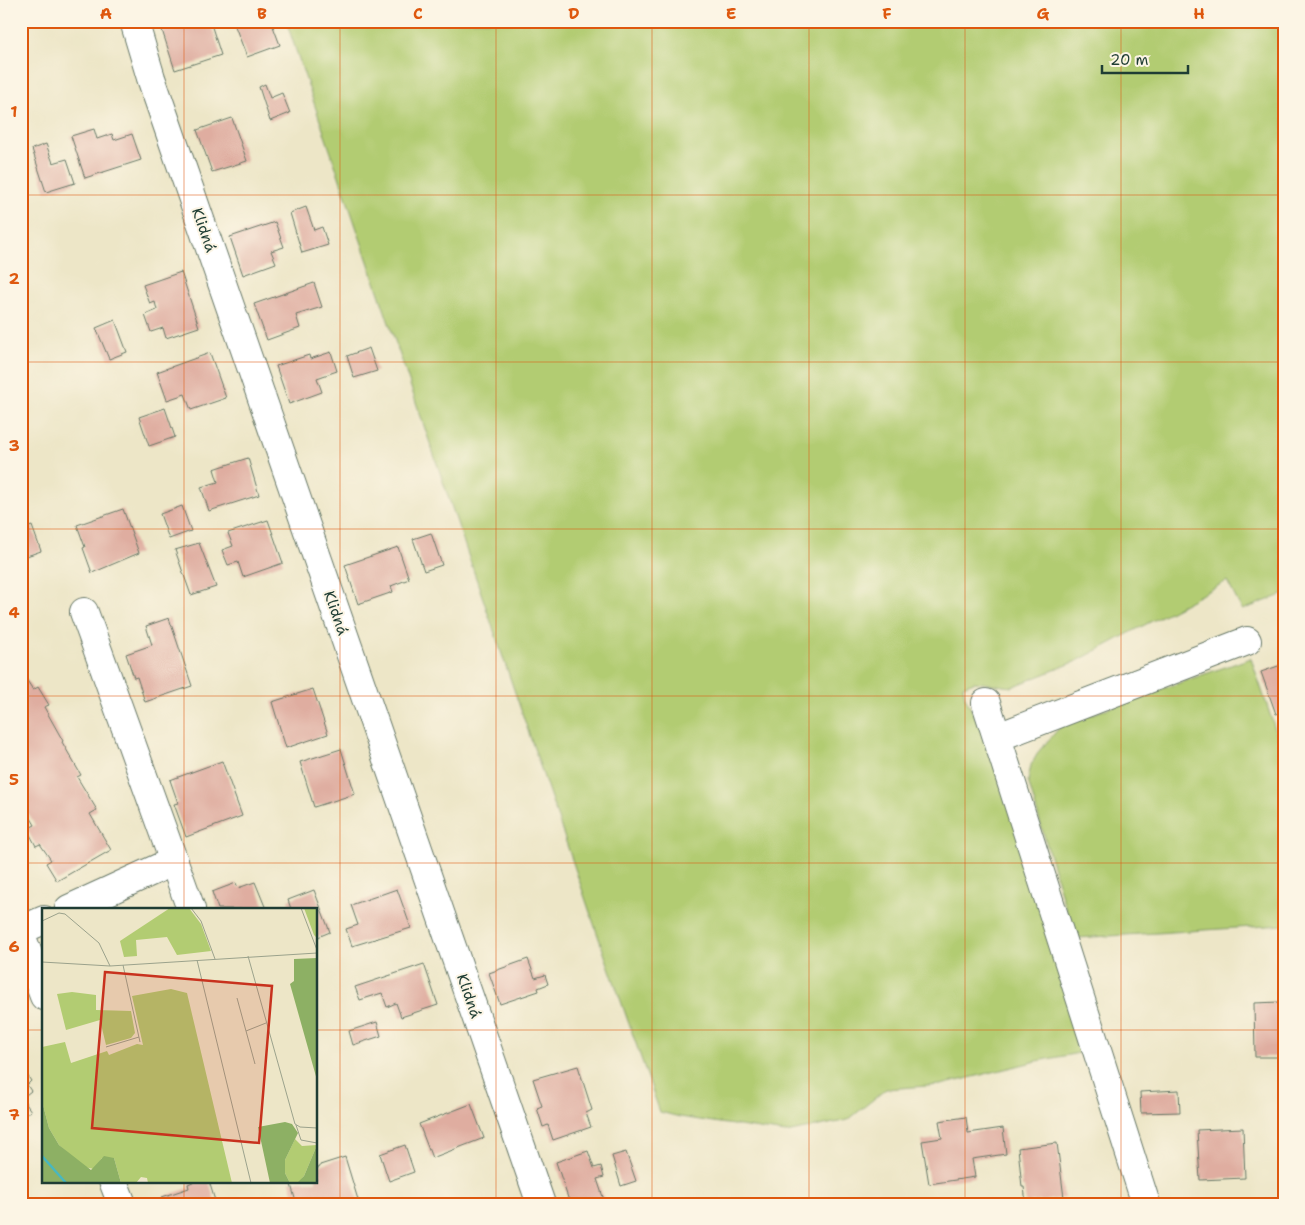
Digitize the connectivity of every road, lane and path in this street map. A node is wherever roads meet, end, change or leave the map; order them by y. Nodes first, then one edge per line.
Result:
1 (134, 21) edge
2 (84, 612) dead end
3 (1247, 641) dead end
4 (986, 703) dead end
5 (998, 737) junction
6 (174, 861) junction
7 (71, 908) edge
8 (191, 908) edge
9 (42, 921) edge
10 (21, 930) edge
11 (21, 936) edge
12 (42, 991) edge
13 (113, 1182) edge
14 (122, 1204) edge
15 (541, 1204) edge
16 (1146, 1204) edge

1 - 15 street, Klidná
2 - 6 street
3 - 5 street
4 - 5 street
5 - 16 street
6 - 7 street
6 - 8 street
9 - 10 street
11 - 12 street
13 - 14 street

